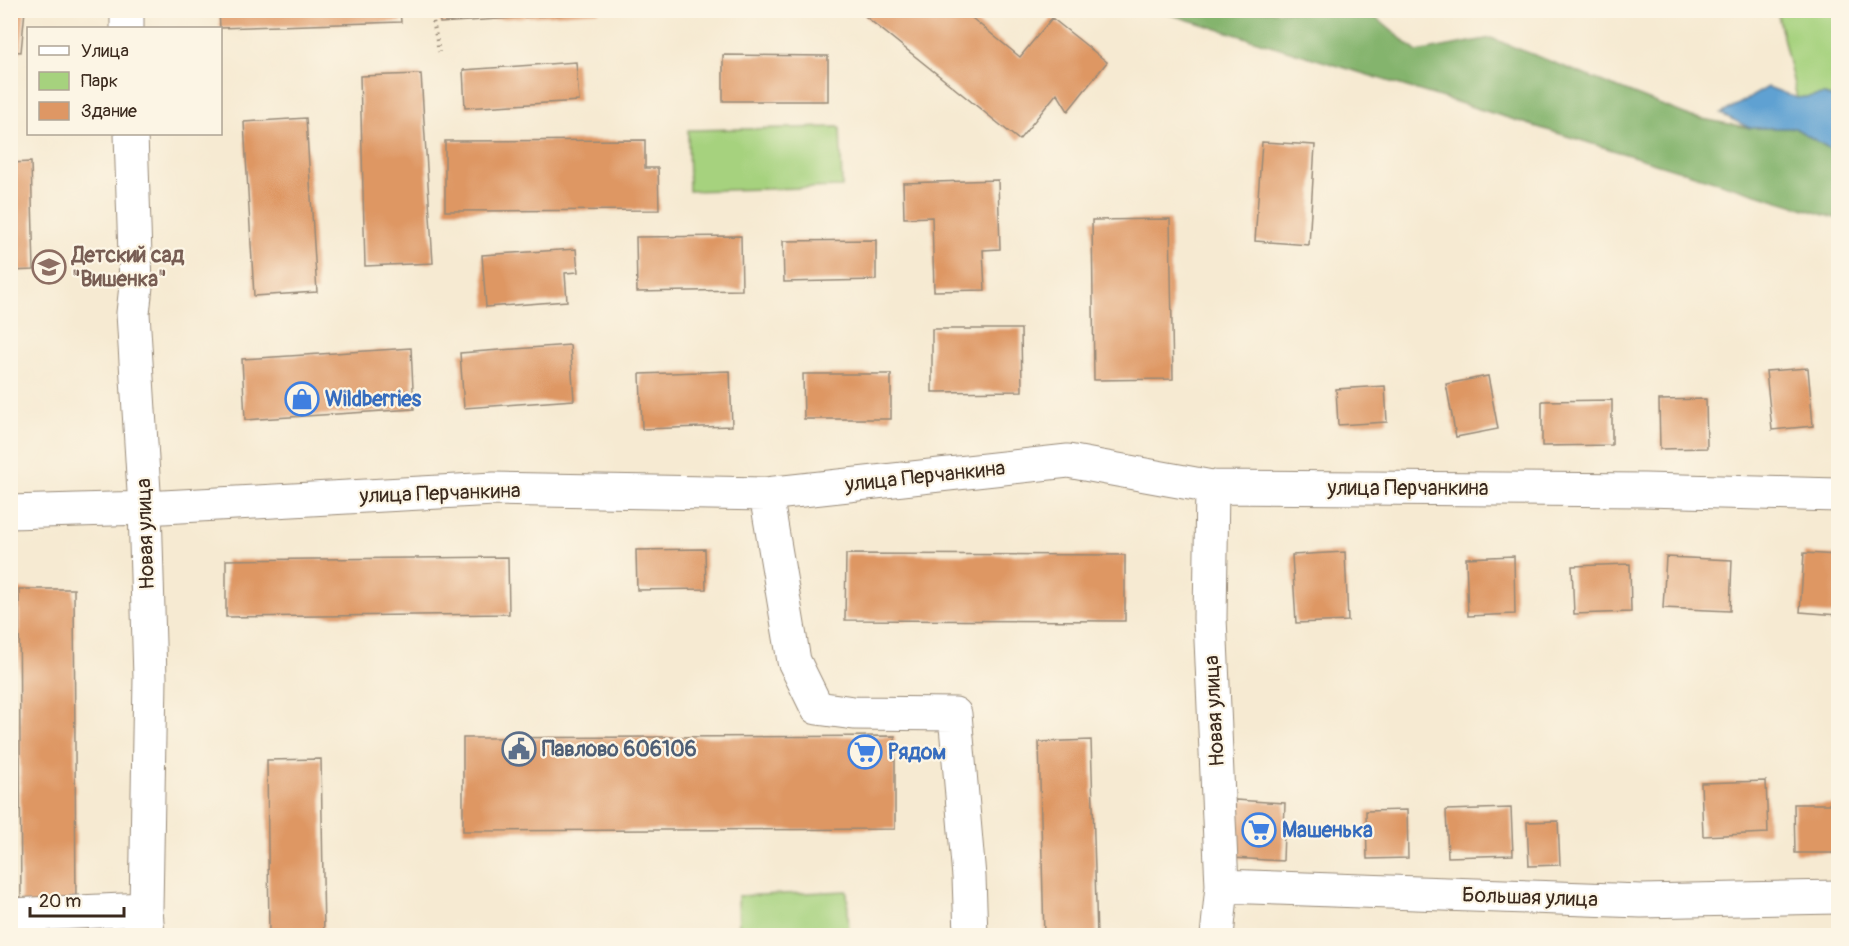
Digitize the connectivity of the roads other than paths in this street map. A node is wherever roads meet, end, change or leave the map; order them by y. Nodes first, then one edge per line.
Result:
1 (127, 10) edge
2 (127, 27) edge
3 (130, 135) edge
4 (1212, 487) junction
5 (766, 494) junction
6 (1839, 495) edge
7 (146, 508) junction
8 (10, 512) edge
9 (1222, 886) junction
10 (1839, 897) edge
11 (10, 915) edge
12 (147, 922) edge
13 (971, 936) edge
14 (1217, 936) edge

1 - 2 street
3 - 7 street, Новая улица
4 - 5 street, улица Перчанкина
4 - 6 street, улица Перчанкина
4 - 9 street, Новая улица
5 - 7 street, улица Перчанкина
5 - 13 street
7 - 8 street, улица Перчанкина
7 - 12 street, Новая улица
9 - 10 street, Большая улица
9 - 14 street, Новая улица
11 - 12 street

